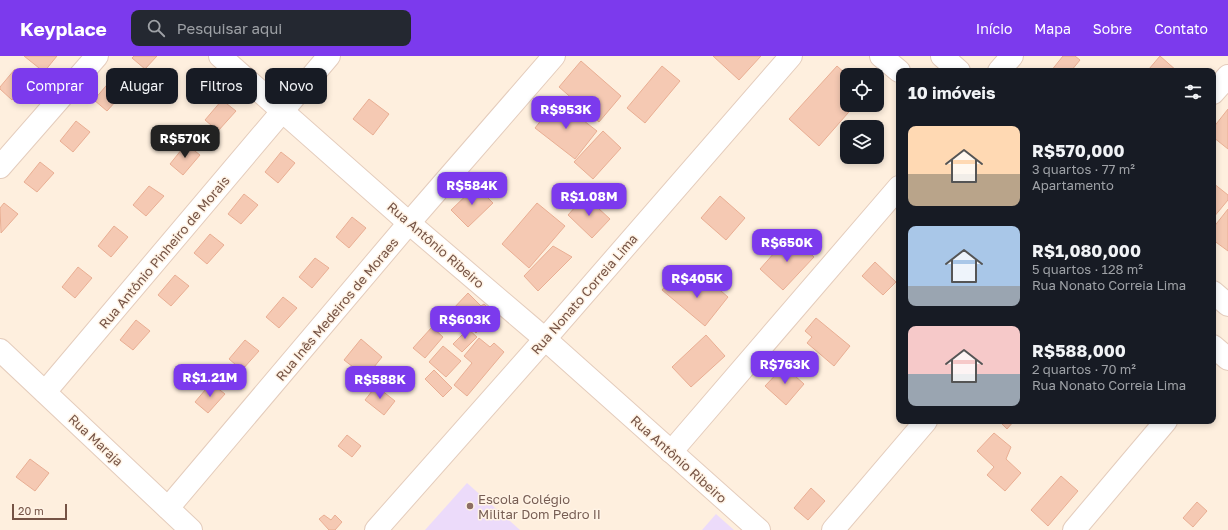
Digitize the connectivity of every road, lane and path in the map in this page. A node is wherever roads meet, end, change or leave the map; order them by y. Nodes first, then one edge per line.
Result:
1 (97, 56) edge
2 (220, 56) edge
3 (330, 56) edge
4 (554, 56) edge
5 (791, 56) edge
6 (881, 56) edge
7 (942, 56) edge
8 (1012, 56) edge
9 (896, 68) edge
10 (956, 68) edge
11 (1002, 68) edge
12 (1228, 76) edge
13 (1216, 90) edge
14 (283, 111) junction
15 (0, 166) edge
16 (896, 190) edge
17 (409, 223) junction
18 (1216, 295) edge
19 (1228, 305) edge
20 (545, 339) junction
21 (0, 350) edge
22 (45, 392) junction
23 (923, 424) edge
24 (1163, 424) edge
25 (671, 452) junction
26 (168, 508) junction
27 (191, 530) edge
28 (376, 530) edge
29 (758, 530) edge
30 (832, 530) edge
31 (1074, 530) edge

1 - 15 street
2 - 14 street, Rua Antônio Ribeiro
3 - 14 street, Rua Antônio Pinheiro de Morais
4 - 17 street, Rua Inês Medeiros de Moraes
5 - 20 street, Rua Nonato Correia Lima
6 - 9 street
7 - 10 street
8 - 11 street
12 - 13 street
14 - 17 street, Rua Antônio Ribeiro
14 - 22 street, Rua Antônio Pinheiro de Morais
16 - 25 street
17 - 20 street, Rua Antônio Ribeiro
17 - 26 street, Rua Inês Medeiros de Moraes
18 - 19 street
20 - 25 street, Rua Antônio Ribeiro
20 - 28 street, Rua Nonato Correia Lima
21 - 22 street, Rua Maraja
22 - 26 street, Rua Maraja
23 - 30 street
24 - 31 street
25 - 29 street, Rua Antônio Ribeiro
26 - 27 street, Rua Maraja

